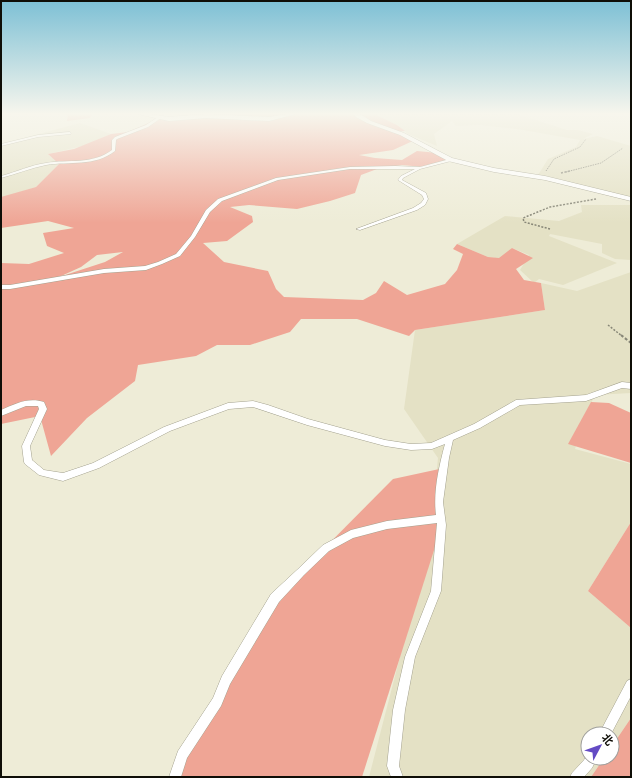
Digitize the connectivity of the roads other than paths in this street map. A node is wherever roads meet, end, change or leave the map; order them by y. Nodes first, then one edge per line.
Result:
1 (114, 150) edge
2 (432, 150) edge
3 (450, 160) junction
4 (420, 168) junction
5 (1, 177) edge
6 (631, 199) edge
7 (358, 229) dead end
8 (1, 287) edge
9 (631, 386) edge
10 (1, 413) edge
11 (450, 438) junction
12 (441, 518) junction
13 (631, 685) edge
14 (608, 726) edge
15 (586, 766) edge
16 (175, 777) edge
17 (397, 777) edge
18 (576, 777) edge

1 - 5 lane
2 - 3 street
3 - 4 lane
3 - 6 street
4 - 7 lane
4 - 8 lane
9 - 11 lane
10 - 11 lane
11 - 12 lane
12 - 16 lane
12 - 17 lane
13 - 14 lane
15 - 18 lane

